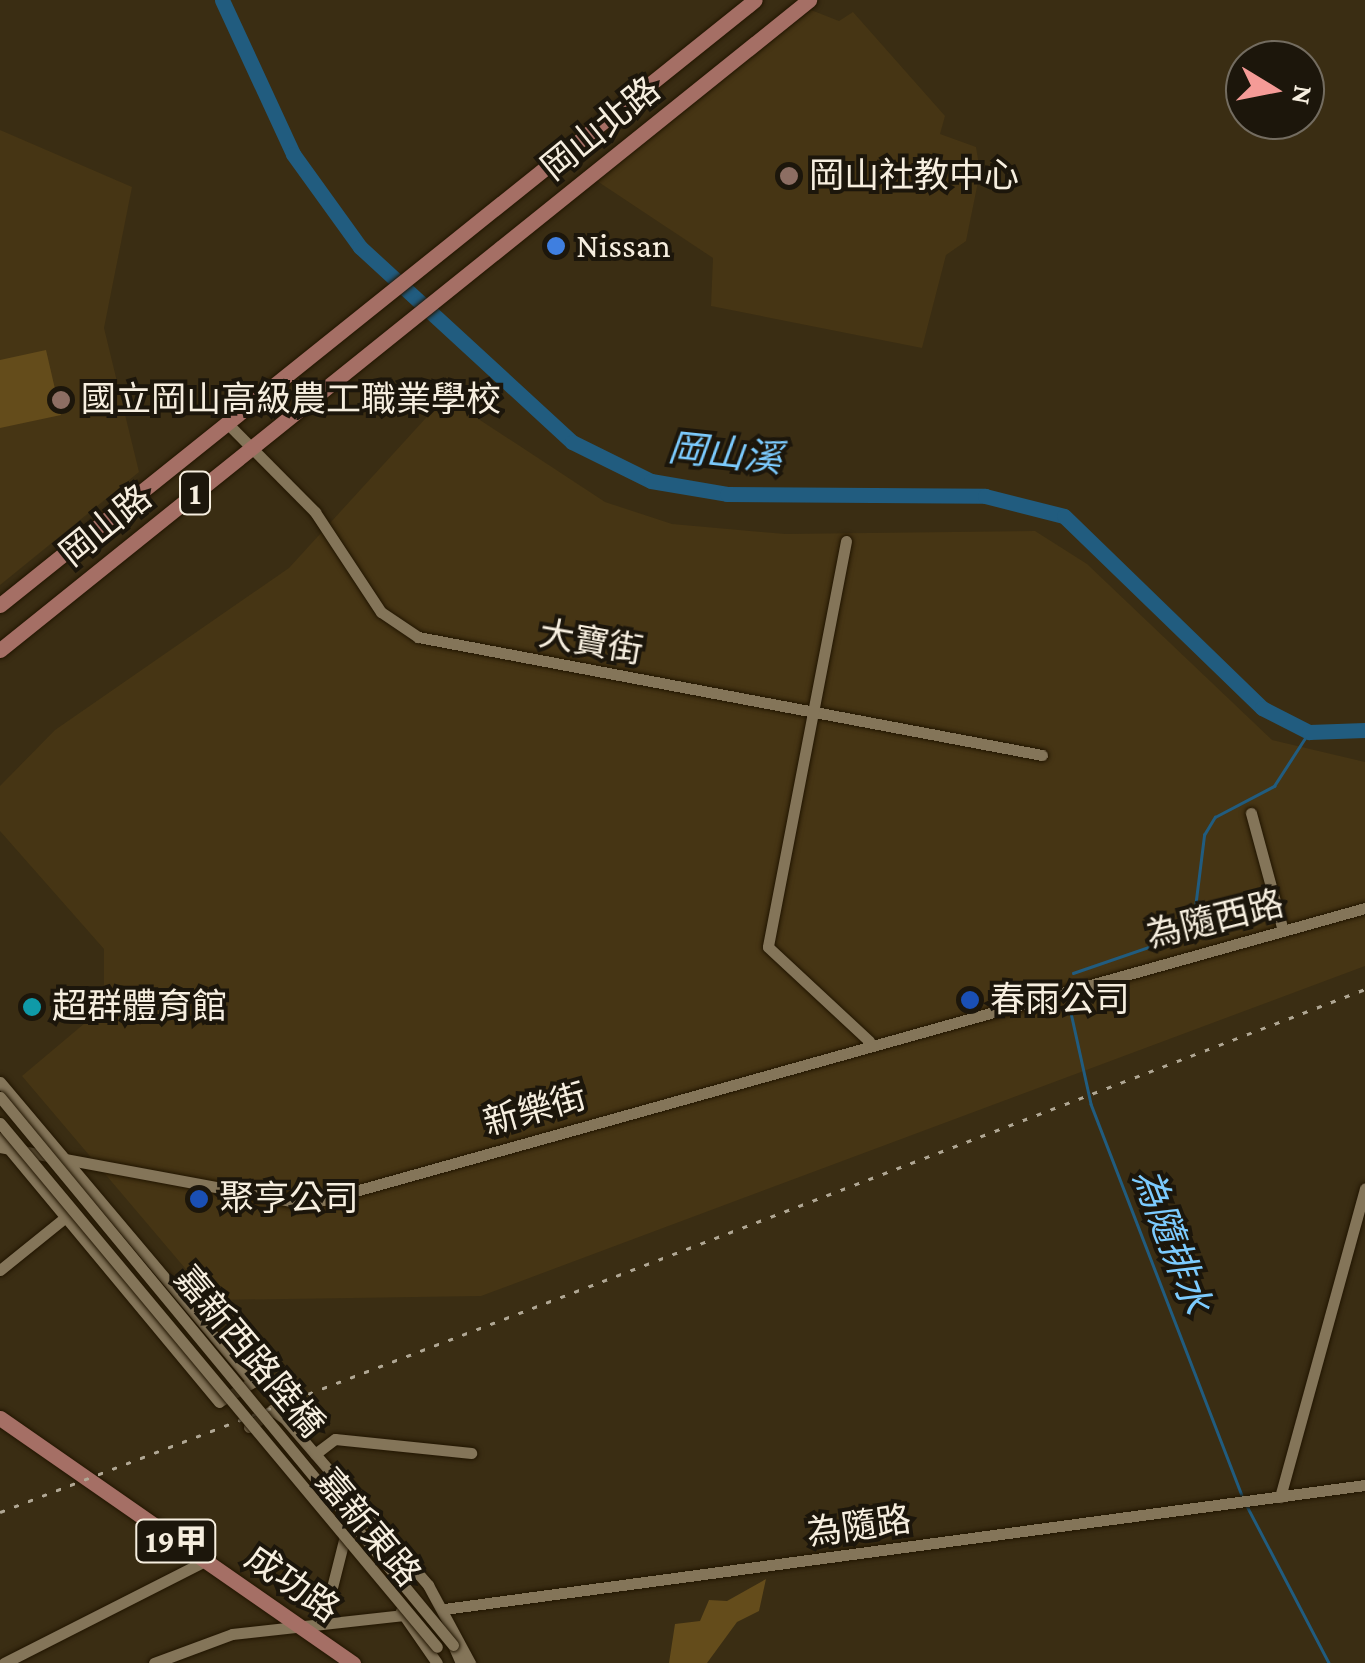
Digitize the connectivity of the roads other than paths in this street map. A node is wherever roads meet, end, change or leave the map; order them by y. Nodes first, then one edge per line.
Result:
1 (755, 0) edge
2 (808, 0) edge
3 (377, 301) joint
4 (390, 336) joint
5 (226, 422) junction
6 (248, 450) junction
7 (846, 542) dead end
8 (0, 604) edge
9 (0, 650) edge
10 (811, 710) junction
11 (1042, 755) dead end
12 (1251, 813) dead end
13 (1365, 908) edge
14 (1283, 932) junction
15 (1079, 983) joint
16 (868, 1042) junction
17 (0, 1082) edge
18 (0, 1097) edge
19 (0, 1124) edge
20 (0, 1138) edge
21 (5, 1148) edge
22 (64, 1159) junction
23 (1365, 1188) edge
24 (67, 1216) junction
25 (0, 1270) edge
26 (0, 1418) edge
27 (471, 1453) dead end
28 (315, 1454) junction
29 (1365, 1486) edge
30 (1280, 1497) junction
31 (370, 1518) junction
32 (344, 1540) junction
33 (206, 1561) junction
34 (444, 1609) junction
35 (404, 1615) junction
36 (322, 1623) junction
37 (306, 1631) junction
38 (327, 1645) junction
39 (4, 1663) edge
40 (154, 1663) edge
41 (324, 1663) edge
42 (353, 1663) edge
43 (437, 1663) edge
44 (446, 1663) edge
45 (461, 1663) edge
46 (470, 1663) edge

1 - 3 main road, 岡山北路 / 1
2 - 4 main road, 岡山北路 / 1
3 - 5 main road, 岡山路 / 1
4 - 6 main road, 岡山路 / 1
5 - 6 street, 大寶街
5 - 8 main road, 岡山路 / 1
6 - 9 main road, 岡山路 / 1
6 - 10 street, 大寶街
7 - 10 street
10 - 11 street, 大寶街
10 - 16 street
12 - 14 street
13 - 14 street, 為隨西路
14 - 15 street, 為隨西路
15 - 16 street, 新樂街
16 - 22 street, 新樂街
17 - 22 street
18 - 45 street, 嘉新西路陸橋, bridge
19 - 44 street, 嘉新西路陸橋, bridge
20 - 21 street
21 - 22 street, 新樂街
21 - 24 street
22 - 24 street
23 - 30 street
24 - 25 street
26 - 33 main road, 成功路 / 19甲
27 - 28 street
28 - 31 street, 嘉新東路
28 - 32 street, 嘉新東路
29 - 30 street, 為隨路
30 - 34 street, 為隨路
31 - 32 street
31 - 34 street, 嘉新東路
32 - 35 street, 嘉新東路
32 - 36 street
33 - 37 main road, 成功路 / 19甲
33 - 39 street
34 - 46 street, 嘉新東路
35 - 36 street
35 - 43 street, 嘉新東路
36 - 37 street
37 - 38 main road, 成功路 / 19甲
37 - 40 street
38 - 41 street
38 - 42 main road, 成功路 / 19甲

